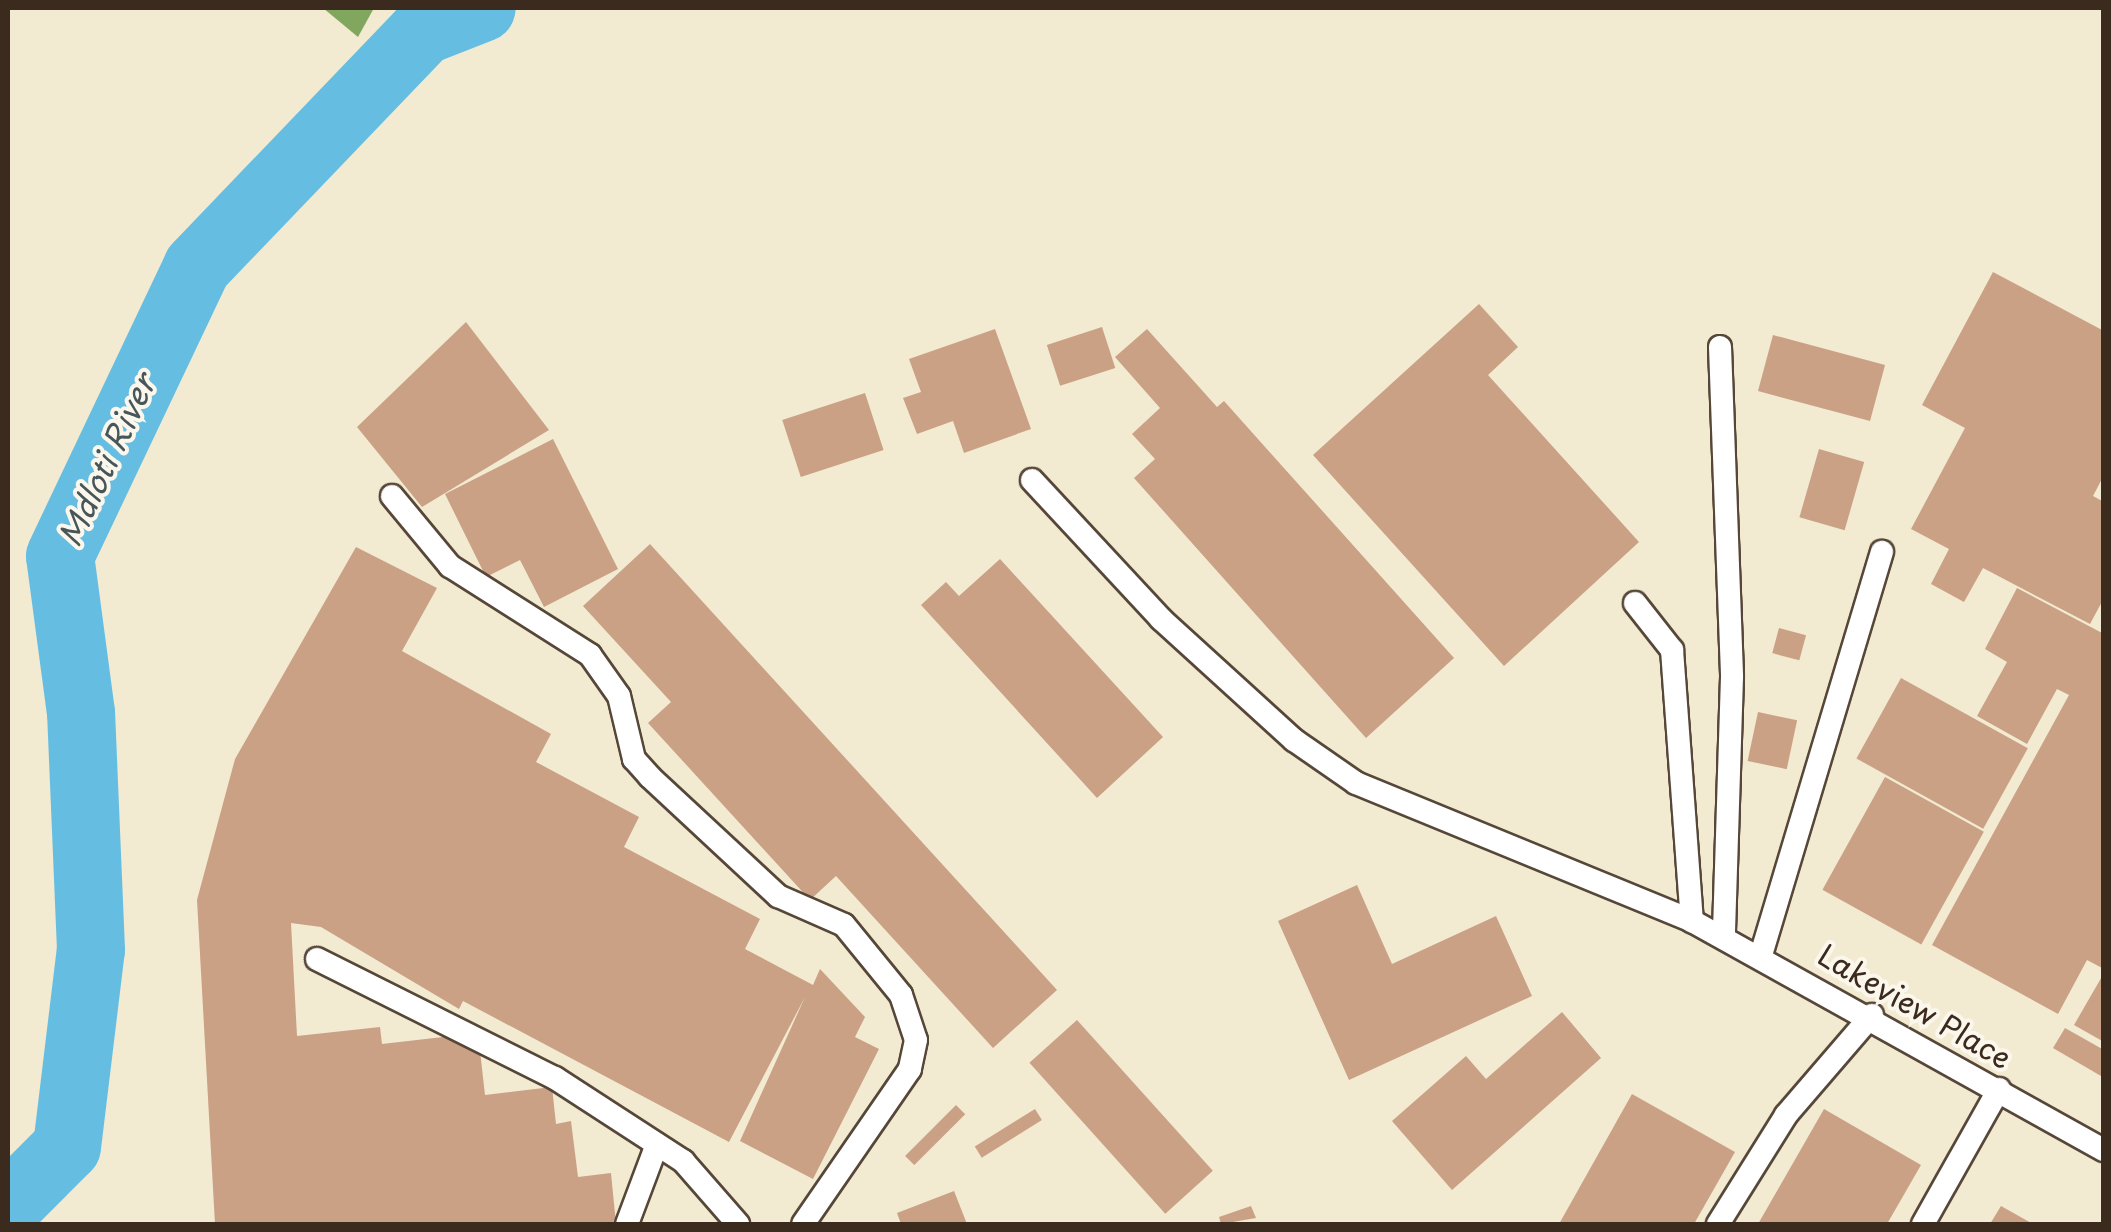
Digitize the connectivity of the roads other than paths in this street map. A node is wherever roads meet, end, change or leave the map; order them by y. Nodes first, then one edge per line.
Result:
1 (1720, 348) dead end
2 (1032, 480) dead end
3 (392, 496) dead end
4 (1882, 552) dead end
5 (1635, 603) dead end
6 (1692, 921) junction
7 (1724, 937) junction
8 (1761, 956) junction
9 (317, 959) dead end
10 (1872, 1015) junction
11 (1998, 1089) junction
12 (657, 1144) junction
13 (2104, 1150) edge
14 (627, 1224) edge
15 (738, 1224) edge
16 (803, 1224) edge
17 (1718, 1224) edge
18 (1923, 1224) edge

1 - 7 lane
2 - 6 lane, Lakeview Place
3 - 16 lane
4 - 8 lane
5 - 6 lane
6 - 7 lane, Lakeview Place
7 - 8 lane, Lakeview Place
8 - 10 lane, Lakeview Place
9 - 12 lane
10 - 11 lane, Lakeview Place
10 - 17 lane
11 - 13 lane, Lakeview Place
11 - 18 lane
12 - 14 lane
12 - 15 lane

